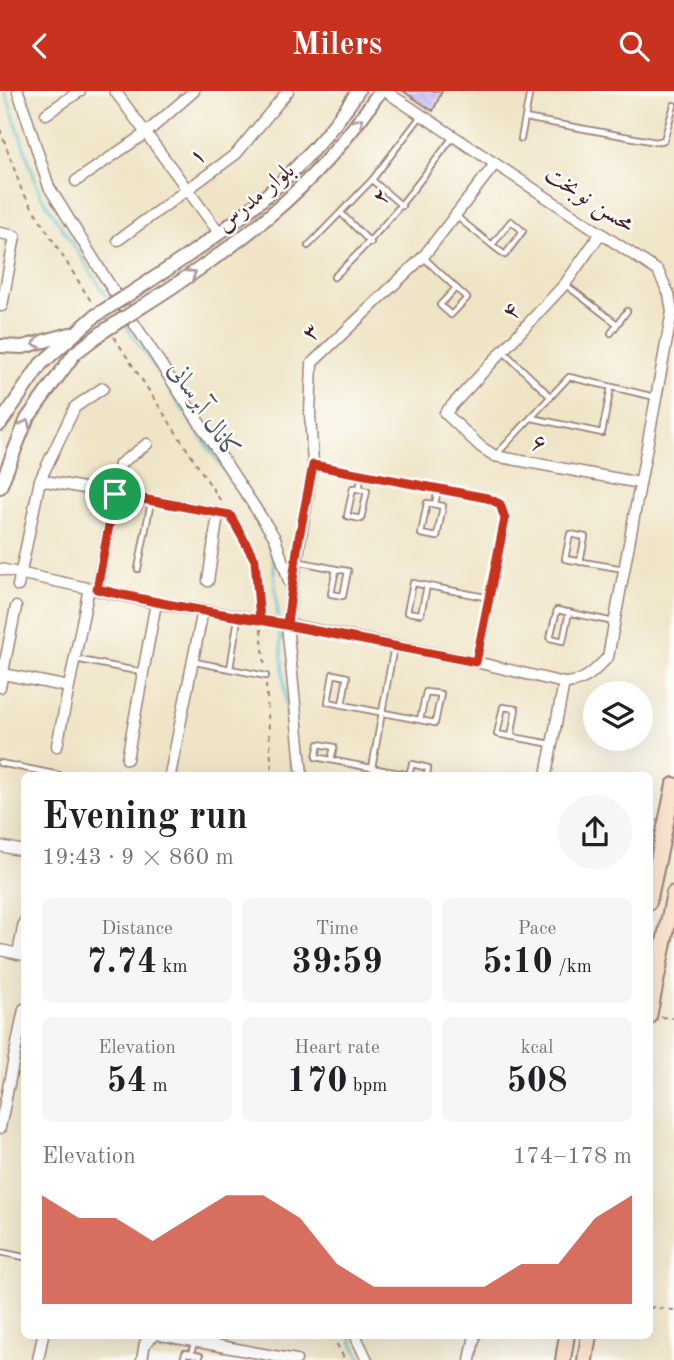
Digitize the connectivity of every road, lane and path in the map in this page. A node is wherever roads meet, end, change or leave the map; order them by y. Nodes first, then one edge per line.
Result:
1 (18, 91) edge
2 (80, 91) edge
3 (116, 91) edge
4 (194, 91) edge
5 (288, 91) edge
6 (358, 91) edge
7 (380, 91) edge
8 (386, 91) edge
9 (530, 91) edge
10 (674, 104) edge
11 (46, 114) dead end
12 (421, 115) junction
13 (525, 118) junction
14 (0, 129) edge
15 (146, 132) junction
16 (454, 137) junction
17 (521, 139) dead end
18 (495, 164) junction
19 (372, 180) junction
20 (76, 181) dead end
21 (189, 191) junction
22 (402, 206) junction
23 (341, 213) junction
24 (457, 217) junction
25 (0, 233) edge
26 (601, 233) junction
27 (220, 234) junction
28 (118, 240) dead end
29 (371, 243) junction
30 (492, 245) junction
31 (308, 246) dead end
32 (423, 257) junction
33 (334, 277) dead end
34 (565, 284) junction
35 (456, 288) junction
36 (2, 306) dead end
37 (627, 311) dead end
38 (96, 313) junction
39 (617, 324) junction
40 (107, 332) junction
41 (73, 333) junction
42 (611, 333) dead end
43 (0, 346) edge
44 (504, 352) junction
45 (611, 387) junction
46 (103, 388) dead end
47 (551, 397) junction
48 (656, 397) junction
49 (444, 413) joint
50 (531, 418) junction
51 (0, 424) edge
52 (147, 444) dead end
53 (495, 456) junction
54 (313, 465) junction
55 (362, 475) junction
56 (40, 480) junction
57 (640, 483) junction
58 (0, 487) edge
59 (359, 489) junction
60 (438, 489) junction
61 (115, 494) junction
62 (151, 501) junction
63 (435, 504) junction
64 (218, 514) junction
65 (230, 515) junction
66 (295, 561) junction
67 (580, 562) junction
68 (0, 569) edge
69 (138, 569) dead end
70 (336, 569) junction
71 (625, 570) junction
72 (208, 581) dead end
73 (18, 586) dead end
74 (426, 586) junction
75 (93, 588) junction
76 (292, 590) junction
77 (490, 598) junction
78 (156, 603) junction
79 (16, 607) dead end
80 (203, 610) junction
81 (569, 612) junction
82 (239, 616) junction
83 (260, 620) junction
84 (615, 622) junction
85 (287, 624) junction
86 (394, 646) junction
87 (75, 659) junction
88 (195, 662) junction
89 (476, 662) junction
90 (230, 669) junction
91 (144, 673) junction
92 (3, 674) junction
93 (266, 676) junction
94 (564, 683) junction
95 (0, 687) edge
96 (69, 687) junction
97 (342, 705) junction
98 (382, 712) junction
99 (420, 720) junction
100 (511, 737) junction
101 (552, 744) junction
102 (57, 746) dead end
103 (127, 759) dead end
104 (331, 760) junction
105 (0, 763) edge
106 (372, 768) junction
107 (45, 772) edge
108 (171, 772) edge
109 (272, 772) edge
110 (302, 772) edge
111 (394, 772) edge
112 (411, 772) edge
113 (427, 772) edge
114 (547, 772) edge
115 (674, 785) edge
116 (0, 846) edge
117 (21, 850) edge
118 (653, 883) edge
119 (674, 893) edge
120 (0, 950) edge
121 (21, 954) edge
122 (653, 997) edge
123 (21, 1020) edge
124 (5, 1079) edge
125 (0, 1127) edge
126 (0, 1252) edge
127 (21, 1256) edge
128 (653, 1307) edge
129 (674, 1310) edge
130 (42, 1339) edge
131 (150, 1339) edge
132 (180, 1339) edge
133 (334, 1339) edge
134 (357, 1339) edge
135 (474, 1339) edge
136 (566, 1339) edge
137 (588, 1339) edge
138 (194, 1342) junction
139 (191, 1354) junction
140 (271, 1358) edge
141 (38, 1360) edge
142 (142, 1360) edge
143 (183, 1360) edge
144 (199, 1360) edge
145 (296, 1360) edge
146 (345, 1360) edge
147 (367, 1360) edge
148 (470, 1360) edge
149 (563, 1360) edge
150 (585, 1360) edge

1 - 76 street
2 - 11 street
3 - 15 street
4 - 15 street
5 - 21 street, ۱
6 - 27 street, بلوار مدرس
40 -> 7 street, بلوار مدرس, bridge
8 - 12 street, محسن نوبخت
9 - 13 lane
10 - 13 lane
12 - 16 street, محسن نوبخت
12 - 19 lane
13 - 17 lane
14 - 38 path
15 - 20 street
15 - 21 street
16 - 18 street, محسن نوبخت
16 - 22 lane, ۲
18 - 24 street, ۳
18 - 26 street, محسن نوبخت
19 - 22 lane
19 - 23 lane
21 - 27 street
21 - 28 street, ۱
22 - 29 lane, ۲
23 - 29 lane
23 - 31 lane
24 - 30 lane
24 - 32 street, ۳
25 - 36 street
26 - 34 street, ۴
26 - 48 street, محسن نوبخت
27 - 38 street, بلوار مدرس, bridge
29 - 33 lane, ۲
30 - 30 lane
32 - 35 lane
32 - 54 street, ۳
34 - 39 lane
34 - 44 street, ۴
35 - 35 lane
37 - 39 lane
38 - 41 street
39 - 42 lane
58 -> 40 street
40 - 65 path
41 -> 43 street
41 - 51 street
44 - 47 lane
44 - 49 street, ۴
45 - 47 lane
45 - 48 lane
45 - 50 lane
46 - 56 street
47 - 50 lane
48 - 57 street, محسن نوبخت
49 - 53 street, ۶
50 - 53 lane
52 - 61 street
53 - 57 street, ۶
54 - 55 lane
54 - 66 street, ۳
55 - 59 lane
55 - 60 lane
56 - 61 street
56 - 73 street
57 - 71 street, محسن نوبخت
59 - 59 lane
60 - 63 lane
60 - 77 lane
61 - 62 street
61 - 75 street
62 - 64 street
62 - 69 lane
63 - 63 lane
64 - 65 street
64 - 72 street
65 - 83 path
66 - 70 lane
66 - 76 street, ۳
67 - 67 lane
67 - 71 lane
68 - 75 street
70 - 70 lane
71 - 84 street, محسن نوبخت
74 - 74 lane
74 - 77 lane
75 - 78 street
75 - 87 street
76 - 85 street, ۳
77 - 89 lane
78 - 80 street
78 - 91 street
79 - 92 street
80 - 82 street
80 - 88 street
81 - 81 lane
81 - 84 lane
82 - 83 street
82 - 90 lane
83 - 85 street
83 - 93 path
84 - 94 street, محسن نوبخت
85 - 86 street
85 - 110 street, ۳
86 - 89 street
86 - 98 lane
87 - 91 lane
87 - 96 street
88 - 90 lane
88 - 108 street
89 - 94 street
90 - 93 lane
91 - 103 street
92 - 95 street
92 - 96 street
93 - 109 path
94 - 101 street
96 - 102 street
97 - 97 lane
97 - 98 lane
98 - 99 lane
98 - 106 lane
99 - 99 lane
100 - 100 lane
100 - 101 lane
101 - 114 street
104 - 104 lane
104 - 106 lane
105 - 107 lane
106 - 111 lane
112 - 113 lane
115 - 118 main road
116 - 117 street
119 - 122 main road
120 - 121 street
123 - 124 street
124 - 125 street
126 - 127 lane
128 - 129 path
130 - 141 street
131 - 142 street
132 - 138 street
133 - 146 path
134 - 147 street
135 - 148 street
136 - 149 main road
137 - 150 main road
138 - 139 lane
138 - 140 street
139 - 143 lane
139 - 144 lane
140 - 145 street

